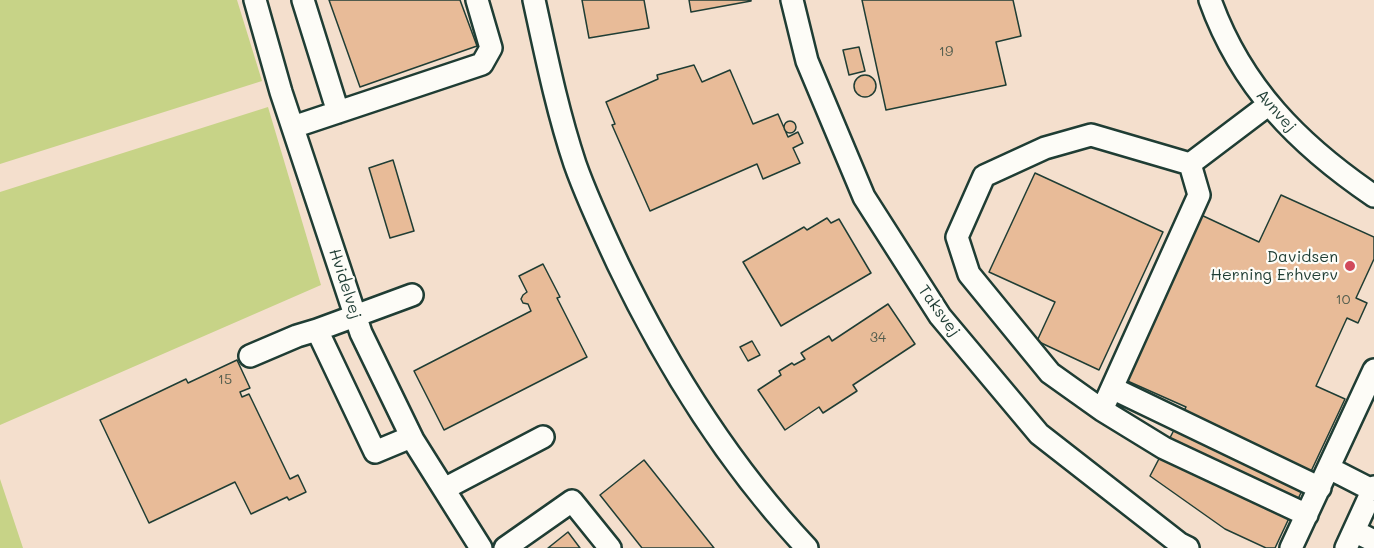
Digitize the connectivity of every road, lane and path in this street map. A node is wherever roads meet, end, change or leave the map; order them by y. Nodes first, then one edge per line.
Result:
1 (255, 0) edge
2 (303, 0) edge
3 (477, 0) edge
4 (534, 0) edge
5 (792, 0) edge
6 (1210, 0) edge
7 (1268, 105) junction
8 (338, 112) junction
9 (293, 127) junction
10 (1190, 164) junction
11 (1374, 196) edge
12 (412, 295) dead end
13 (356, 317) junction
14 (317, 330) junction
15 (250, 356) dead end
16 (1374, 370) edge
17 (1124, 389) junction
18 (1102, 410) junction
19 (411, 437) junction
20 (543, 437) dead end
21 (1329, 468) junction
22 (1320, 488) junction
23 (1373, 488) edge
24 (444, 489) junction
25 (1307, 515) junction
26 (1350, 540) edge
27 (1374, 541) edge
28 (481, 548) edge
29 (505, 548) edge
30 (610, 548) edge
31 (807, 548) edge
32 (1188, 548) edge
33 (1291, 548) edge

1 - 9 street, Hvidelvej
2 - 8 street
3 - 8 street
4 - 31 street
5 - 32 street, Taksvej
6 - 7 street, Avnvej
7 - 10 street
7 - 11 street, Avnvej
8 - 9 street
9 - 13 street, Hvidelvej
10 - 17 street
10 - 18 street
12 - 13 street
13 - 14 street
13 - 19 street, Hvidelvej
14 - 15 street
14 - 19 street
16 - 21 street
17 - 18 street
17 - 22 street
18 - 25 street
19 - 24 street, Hvidelvej
20 - 24 street
21 - 22 street
21 - 23 street
22 - 25 street
23 - 26 street
24 - 28 street, Hvidelvej
25 - 33 street
26 - 27 street
29 - 30 street

